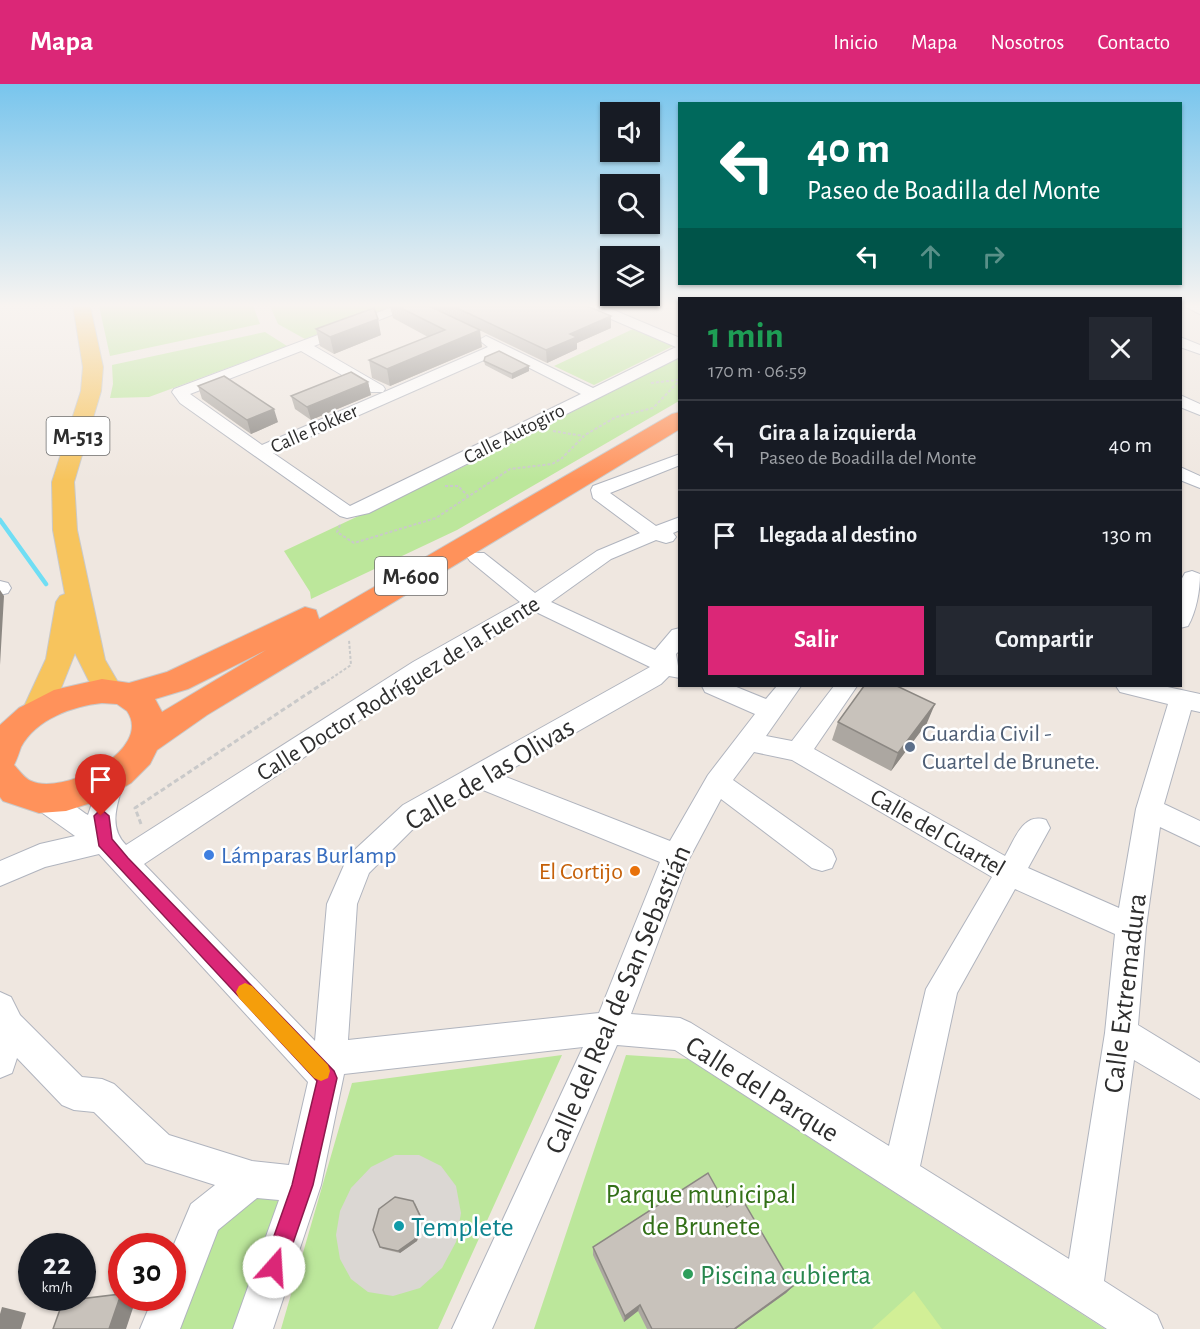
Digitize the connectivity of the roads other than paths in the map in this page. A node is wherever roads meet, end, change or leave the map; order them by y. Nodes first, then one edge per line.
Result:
1 (92, 364) edge
2 (252, 364) edge
3 (334, 364) edge
4 (459, 364) edge
5 (535, 364) edge
6 (653, 364) edge
7 (593, 394) junction
8 (388, 396) junction
9 (1182, 401) edge
10 (1200, 410) edge
11 (678, 412) edge
12 (678, 419) edge
13 (678, 441) edge
14 (260, 452) junction
15 (674, 461) edge
16 (1182, 473) edge
17 (1200, 483) edge
18 (678, 524) edge
19 (655, 534) junction
20 (678, 540) edge
21 (477, 558) dead end
22 (72, 566) junction
23 (1191, 578) edge
24 (535, 603) junction
25 (1182, 613) edge
26 (678, 637) edge
27 (673, 668) edge
28 (715, 687) edge
29 (789, 687) edge
30 (845, 687) edge
31 (1132, 687) edge
32 (118, 693) junction
33 (1191, 701) edge
34 (37, 711) junction
35 (770, 711) junction
36 (146, 740) junction
37 (746, 741) junction
38 (798, 752) junction
39 (475, 776) junction
40 (10, 777) edge
41 (112, 778) junction
42 (717, 782) junction
43 (1149, 809) junction
44 (1036, 828) dead end
45 (1200, 834) edge
46 (113, 852) junction
47 (676, 856) junction
48 (822, 859) dead end
49 (0, 874) edge
50 (1011, 874) junction
51 (1131, 927) junction
52 (4, 1017) edge
53 (606, 1028) junction
54 (1121, 1033) junction
55 (0, 1061) edge
56 (329, 1069) junction
57 (1200, 1082) edge
58 (900, 1174) junction
59 (252, 1179) junction
60 (303, 1185) junction
61 (1083, 1291) junction
62 (160, 1329) edge
63 (253, 1329) edge
64 (472, 1329) edge
65 (1143, 1329) edge

1 - 22 main road, M-513
2 - 14 street
3 - 8 street
4 - 8 street, Calle Fokker
5 - 7 street
6 - 7 street, Calle Autogiro
7 - 14 street, Calle Autogiro
8 - 14 street, Calle Fokker
9 - 10 street
11 - 32 highway, M-600
12 - 36 highway, M-600
13 - 15 street
15 - 19 street
16 - 17 street
18 - 19 street, Calle Doctor Rodríguez de la Fuente
19 - 20 street
19 - 24 street, Calle Doctor Rodríguez de la Fuente
21 - 24 street
22 - 32 main road, M-513
22 - 34 main road, M-513
23 - 25 street
24 - 27 street
24 - 46 street, Calle Doctor Rodríguez de la Fuente
26 - 27 street, Calle de las Olivas
27 - 39 street, Calle de las Olivas
28 - 35 street
29 - 35 street, Calle del Real de San Sebastián
30 - 38 street
31 - 33 street
32 - 34 highway, M-600
32 - 36 highway
33 - 43 street, Calle Extremadura
34 - 40 highway, M-600
35 - 37 street, Calle del Real de San Sebastián
36 - 41 highway, M-600
37 - 38 street, Calle del Cuartel
37 - 42 street, Calle del Real de San Sebastián
38 - 50 street, Calle del Cuartel
39 - 47 street
39 - 56 street, Calle de las Olivas
40 - 41 highway, M-600
40 - 46 street
41 - 46 street
42 - 47 street, Calle del Real de San Sebastián
42 - 48 street
43 - 45 street
43 - 51 street, Calle Extremadura
44 - 50 street
46 - 49 street, Calle Doctor Rodríguez de la Fuente
46 - 56 street
47 - 53 street, Calle del Real de San Sebastián
50 - 51 street, Calle del Cuartel
50 - 58 street
51 - 54 street, Calle Extremadura
52 - 55 street
52 - 59 street
53 - 56 street, Calle del Parque
53 - 58 street, Calle del Parque
53 - 64 street, Calle del Real de San Sebastián
54 - 57 street
54 - 61 street, Calle Extremadura
56 - 60 street, Calle de las Olivas
58 - 61 street, Calle del Parque
59 - 60 street
59 - 62 street
60 - 63 street, Calle de las Olivas
61 - 65 street, Calle del Parque

